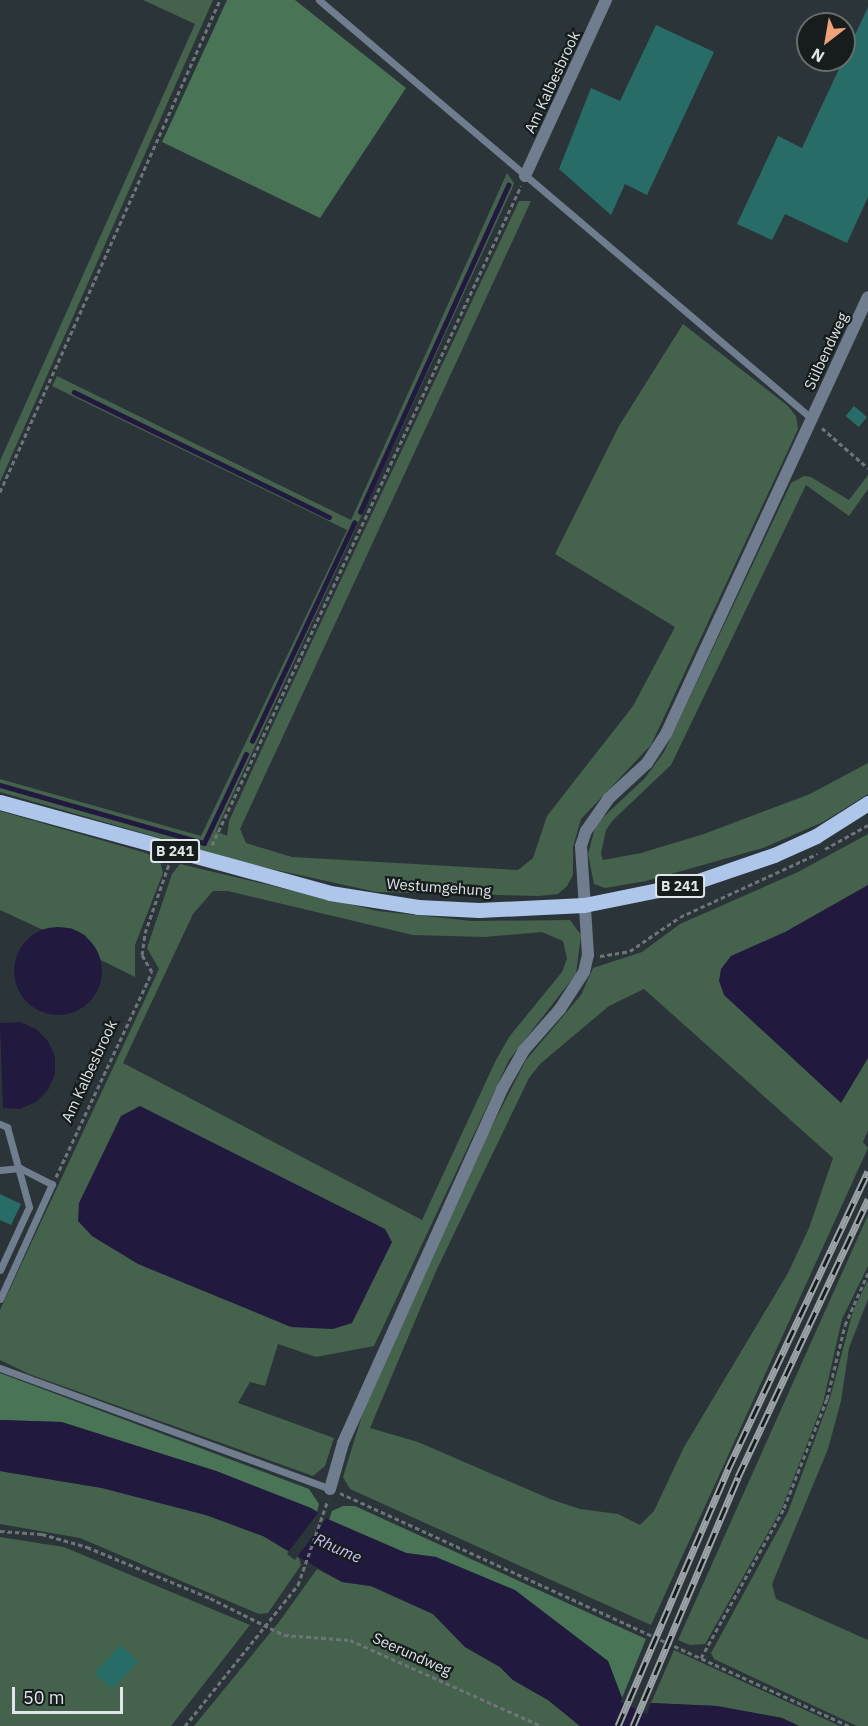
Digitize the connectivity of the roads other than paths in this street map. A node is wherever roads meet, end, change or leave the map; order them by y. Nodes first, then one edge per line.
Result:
1 (319, 0) edge
2 (606, 0) edge
3 (525, 176) junction
4 (868, 297) edge
5 (811, 418) junction
6 (0, 802) edge
7 (868, 803) edge
8 (584, 905) junction
9 (0, 1124) edge
10 (20, 1168) junction
11 (0, 1170) edge
12 (0, 1270) edge
13 (0, 1299) edge
14 (0, 1368) edge
15 (330, 1489) joint

1 - 3 lane
2 - 3 street, Am Kalbesbrook
3 - 5 lane
4 - 5 street, Sülbendweg
5 - 8 street, Sülbendweg
6 - 8 main road, Westumgehung / B 241
7 - 8 main road, Westumgehung / B 241
8 - 15 street, Sülbendweg
9 - 10 lane
10 - 11 lane
10 - 12 lane
10 - 13 lane
14 - 15 lane

